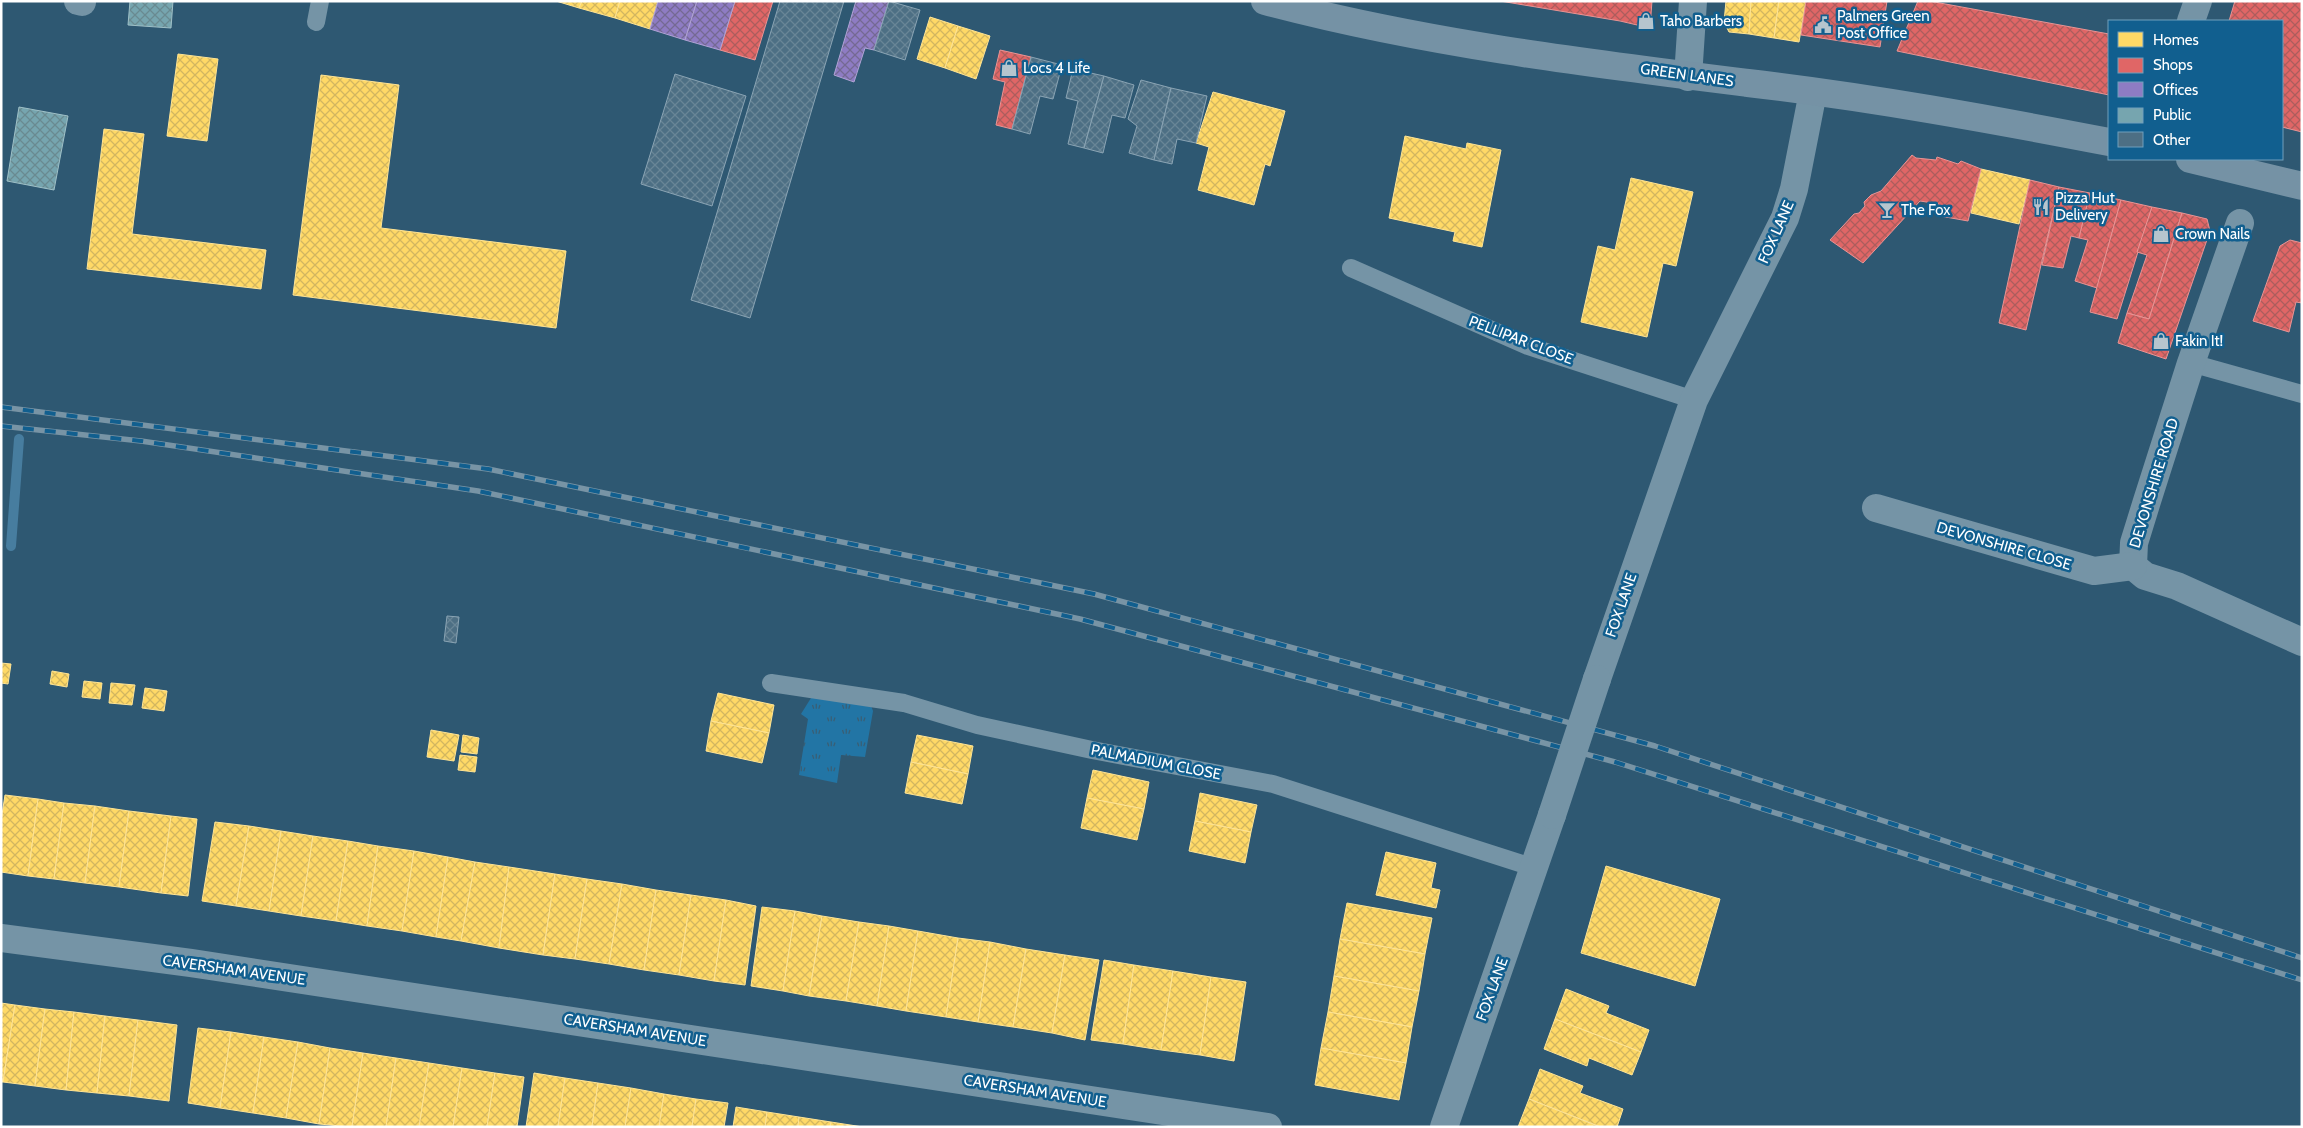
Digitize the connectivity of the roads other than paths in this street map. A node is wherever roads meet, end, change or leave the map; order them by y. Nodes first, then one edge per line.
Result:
1 (320, 1) edge
2 (1265, 1) edge
3 (1693, 1) edge
4 (2198, 1) edge
5 (2191, 20) edge
6 (316, 22) dead end
7 (1688, 76) junction
8 (1814, 92) junction
9 (2108, 142) edge
10 (2194, 160) edge
11 (2302, 186) edge
12 (2240, 223) dead end
13 (1352, 268) dead end
14 (2191, 363) junction
15 (2302, 394) edge
16 (1694, 400) junction
17 (1876, 508) dead end
18 (2133, 566) junction
19 (2302, 642) edge
20 (771, 683) dead end
21 (1535, 868) junction
22 (1, 938) edge
23 (1268, 1127) edge
24 (1444, 1127) edge

1 - 6 lane
2 - 7 main road, GREEN LANES
3 - 7 street
4 - 5 street
7 - 8 main road, GREEN LANES
8 - 9 main road, GREEN LANES
8 - 16 street, FOX LANE
10 - 11 main road
12 - 14 street, DEVONSHIRE ROAD
13 - 16 lane, PELLIPAR CLOSE
14 - 15 lane
14 - 18 street, DEVONSHIRE ROAD
16 - 21 street, FOX LANE, bridge
17 - 18 street, DEVONSHIRE CLOSE
18 - 19 street, DEVONSHIRE ROAD
20 - 21 lane, PALMADIUM CLOSE
21 - 24 street, FOX LANE
22 - 23 street, CAVERSHAM AVENUE

